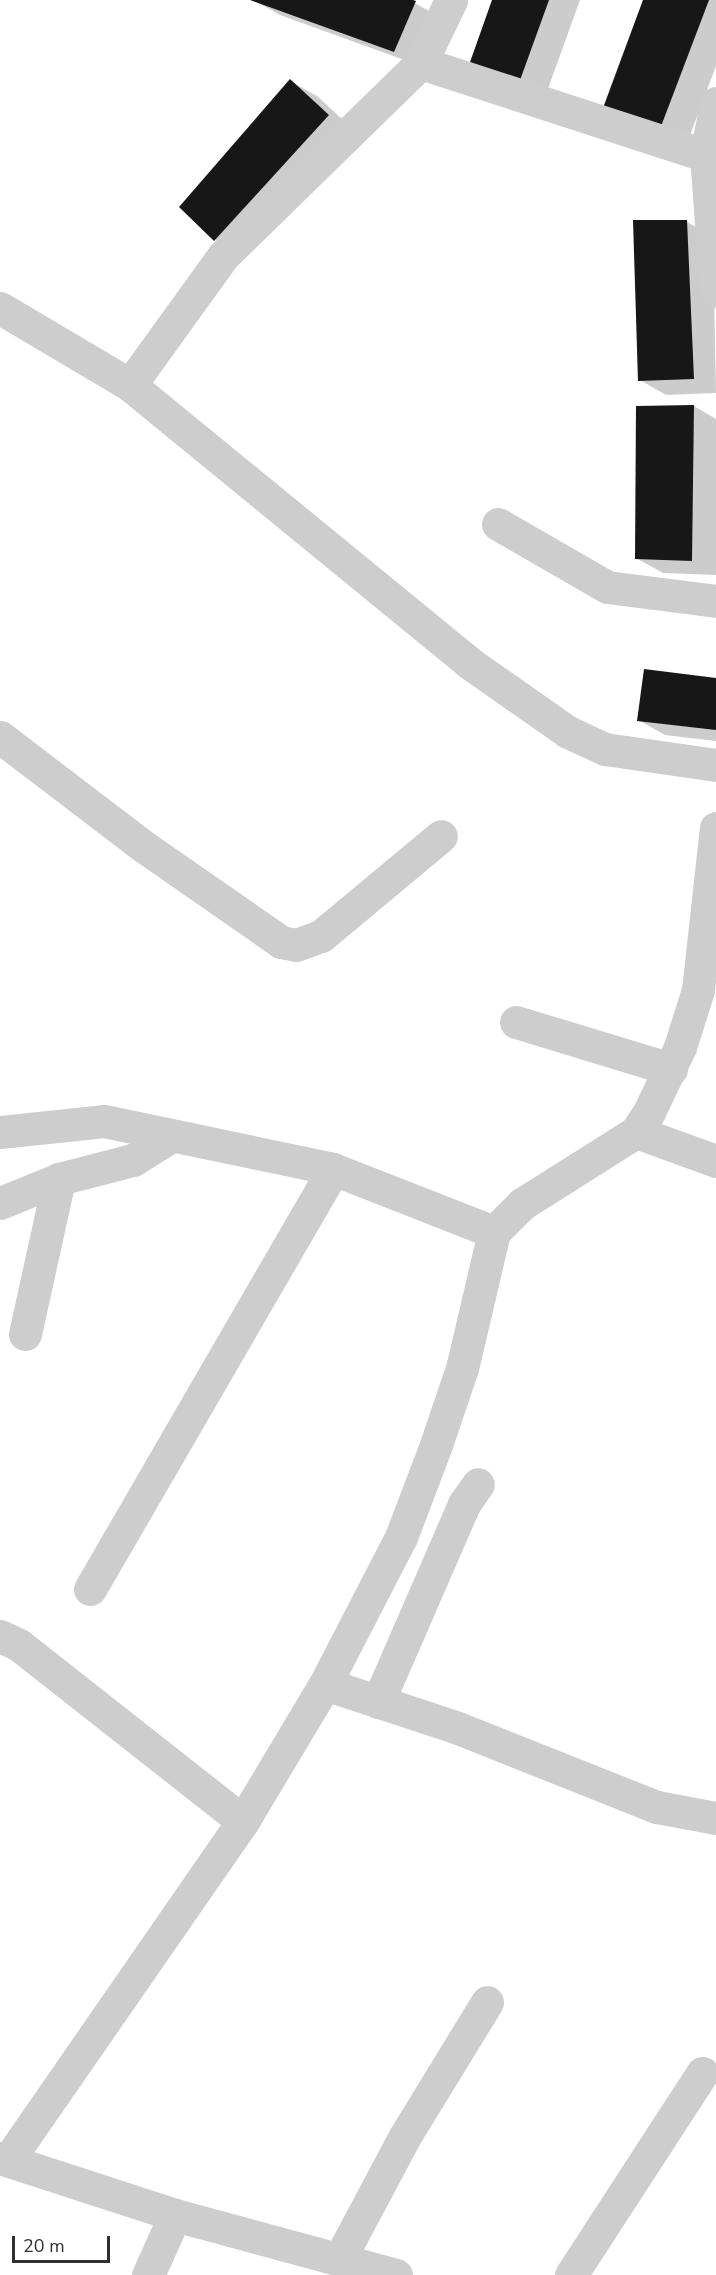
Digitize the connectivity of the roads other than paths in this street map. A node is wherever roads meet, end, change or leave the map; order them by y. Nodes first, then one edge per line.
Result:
1 (451, 0) edge
2 (421, 63) junction
3 (716, 103) edge
4 (711, 157) edge
5 (716, 291) edge
6 (0, 308) edge
7 (130, 386) junction
8 (498, 524) dead end
9 (716, 601) edge
10 (0, 737) edge
11 (716, 765) edge
12 (716, 828) edge
13 (441, 836) dead end
14 (516, 1022) dead end
15 (670, 1069) junction
16 (0, 1132) edge
17 (636, 1132) junction
18 (171, 1136) junction
19 (716, 1161) edge
20 (333, 1169) junction
21 (59, 1179) junction
22 (0, 1203) edge
23 (494, 1232) junction
24 (25, 1334) dead end
25 (478, 1484) dead end
26 (90, 1589) dead end
27 (0, 1636) edge
28 (325, 1684) junction
29 (378, 1702) junction
30 (716, 1818) edge
31 (243, 1821) junction
32 (487, 2002) dead end
33 (702, 2073) dead end
34 (4, 2158) edge
35 (175, 2215) junction
36 (339, 2260) junction
37 (148, 2275) edge
38 (396, 2275) edge
39 (571, 2275) edge

1 - 2 street
2 - 4 street
2 - 7 street
3 - 4 street
4 - 5 street
6 - 7 street
7 - 11 street
8 - 9 street
10 - 13 street
12 - 15 street
14 - 15 street
15 - 17 street
16 - 18 street
17 - 19 street
17 - 23 street
18 - 20 street
18 - 21 street
20 - 23 street
20 - 26 street
21 - 22 street
21 - 24 street
23 - 28 street
25 - 29 street
27 - 31 street
28 - 29 street
28 - 31 street
29 - 30 street
31 - 34 street
32 - 36 street
33 - 39 street
34 - 35 street
35 - 36 street
35 - 37 street
36 - 38 street

